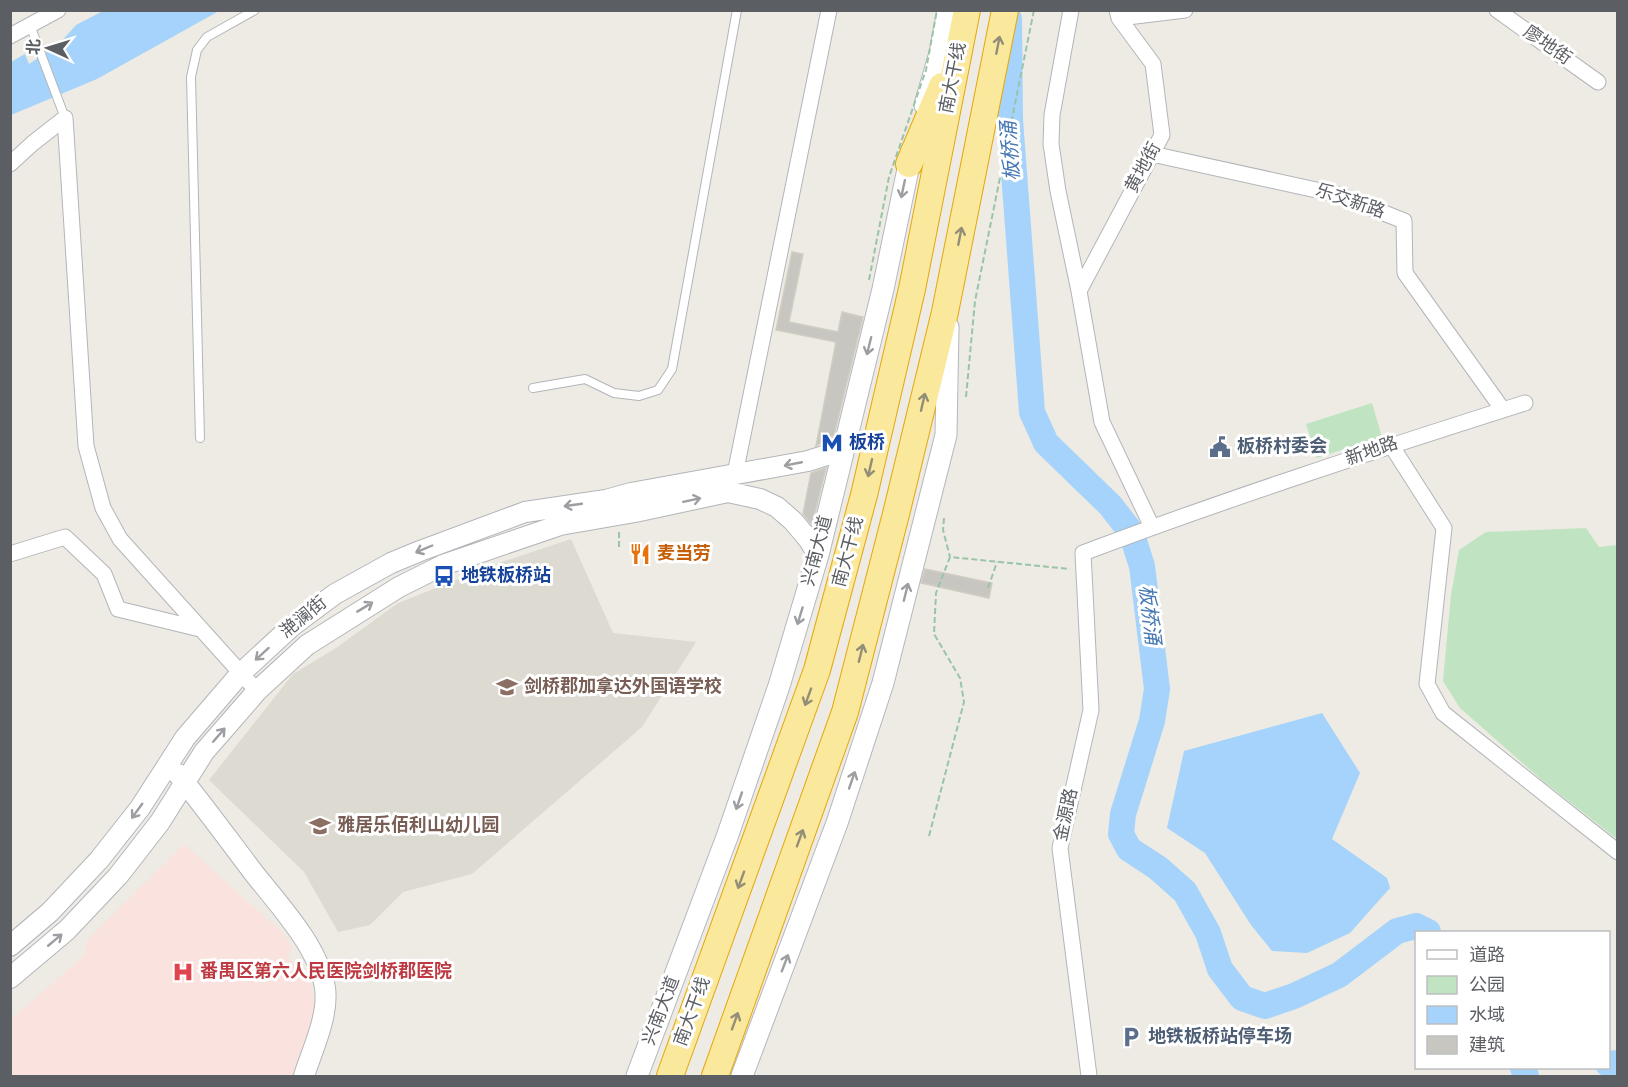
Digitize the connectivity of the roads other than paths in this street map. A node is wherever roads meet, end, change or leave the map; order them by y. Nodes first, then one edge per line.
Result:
1 (58, 10) edge
2 (255, 10) edge
3 (737, 10) edge
4 (829, 10) edge
5 (948, 10) edge
6 (967, 10) edge
7 (1005, 10) edge
8 (1071, 10) edge
9 (1185, 10) edge
10 (1497, 10) edge
11 (1118, 14) edge
12 (30, 25) junction
13 (10, 36) edge
14 (962, 39) junction
15 (1598, 82) dead end
16 (66, 118) junction
17 (1152, 154) junction
18 (10, 164) edge
19 (909, 164) junction
20 (1079, 291) junction
21 (949, 294) junction
22 (533, 388) dead end
23 (1526, 403) dead end
24 (1503, 410) junction
25 (200, 438) dead end
26 (846, 441) junction
27 (1391, 445) junction
28 (735, 474) junction
29 (633, 503) junction
30 (1152, 527) junction
31 (479, 528) junction
32 (488, 550) junction
33 (1083, 553) joint
34 (10, 554) edge
35 (818, 555) junction
36 (200, 629) junction
37 (240, 674) junction
38 (257, 691) junction
39 (169, 762) junction
40 (185, 782) junction
41 (1617, 852) edge
42 (10, 946) edge
43 (10, 978) edge
44 (304, 1077) edge
45 (637, 1077) edge
46 (670, 1077) edge
47 (715, 1077) edge
48 (742, 1077) edge
49 (1089, 1077) edge

1 - 12 street
2 - 25 lane
3 - 22 lane
4 - 28 street
5 - 19 main road, 兴南大道
6 - 14 highway, 南大干线
21 -> 7 highway, 南大干线
8 - 20 street
9 - 11 street
10 - 15 street, 廖地街
11 - 17 street, 黄地街
12 - 13 street
12 - 16 lane
14 - 19 highway
14 -> 46 highway, 南大干线
16 - 18 street
16 - 36 street
17 - 20 street, 黄地街
17 - 24 street, 乐交新路
19 -> 26 main road, 兴南大道
20 - 30 street
47 -> 21 highway, 南大干线
48 -> 21 main road
23 - 24 street, 新地路
24 - 27 street, 新地路
26 -> 28 street
26 - 35 main road, 兴南大道
27 - 30 street, 新地路
27 - 41 street
28 - 29 street
29 -> 31 street, 滟澜街
29 - 32 street, 滟澜街
29 -> 35 street
30 - 33 street, 新地路
31 - 32 street
31 -> 37 street, 滟澜街
38 -> 32 street, 滟澜街
33 - 49 street, 金源路
34 - 36 street
35 -> 45 main road, 兴南大道
36 - 37 street
37 - 38 street
37 - 39 street, 滟澜街
40 -> 38 street, 滟澜街
39 - 40 street
39 -> 42 street, 滟澜街
43 -> 40 street, 滟澜街
40 - 44 street

